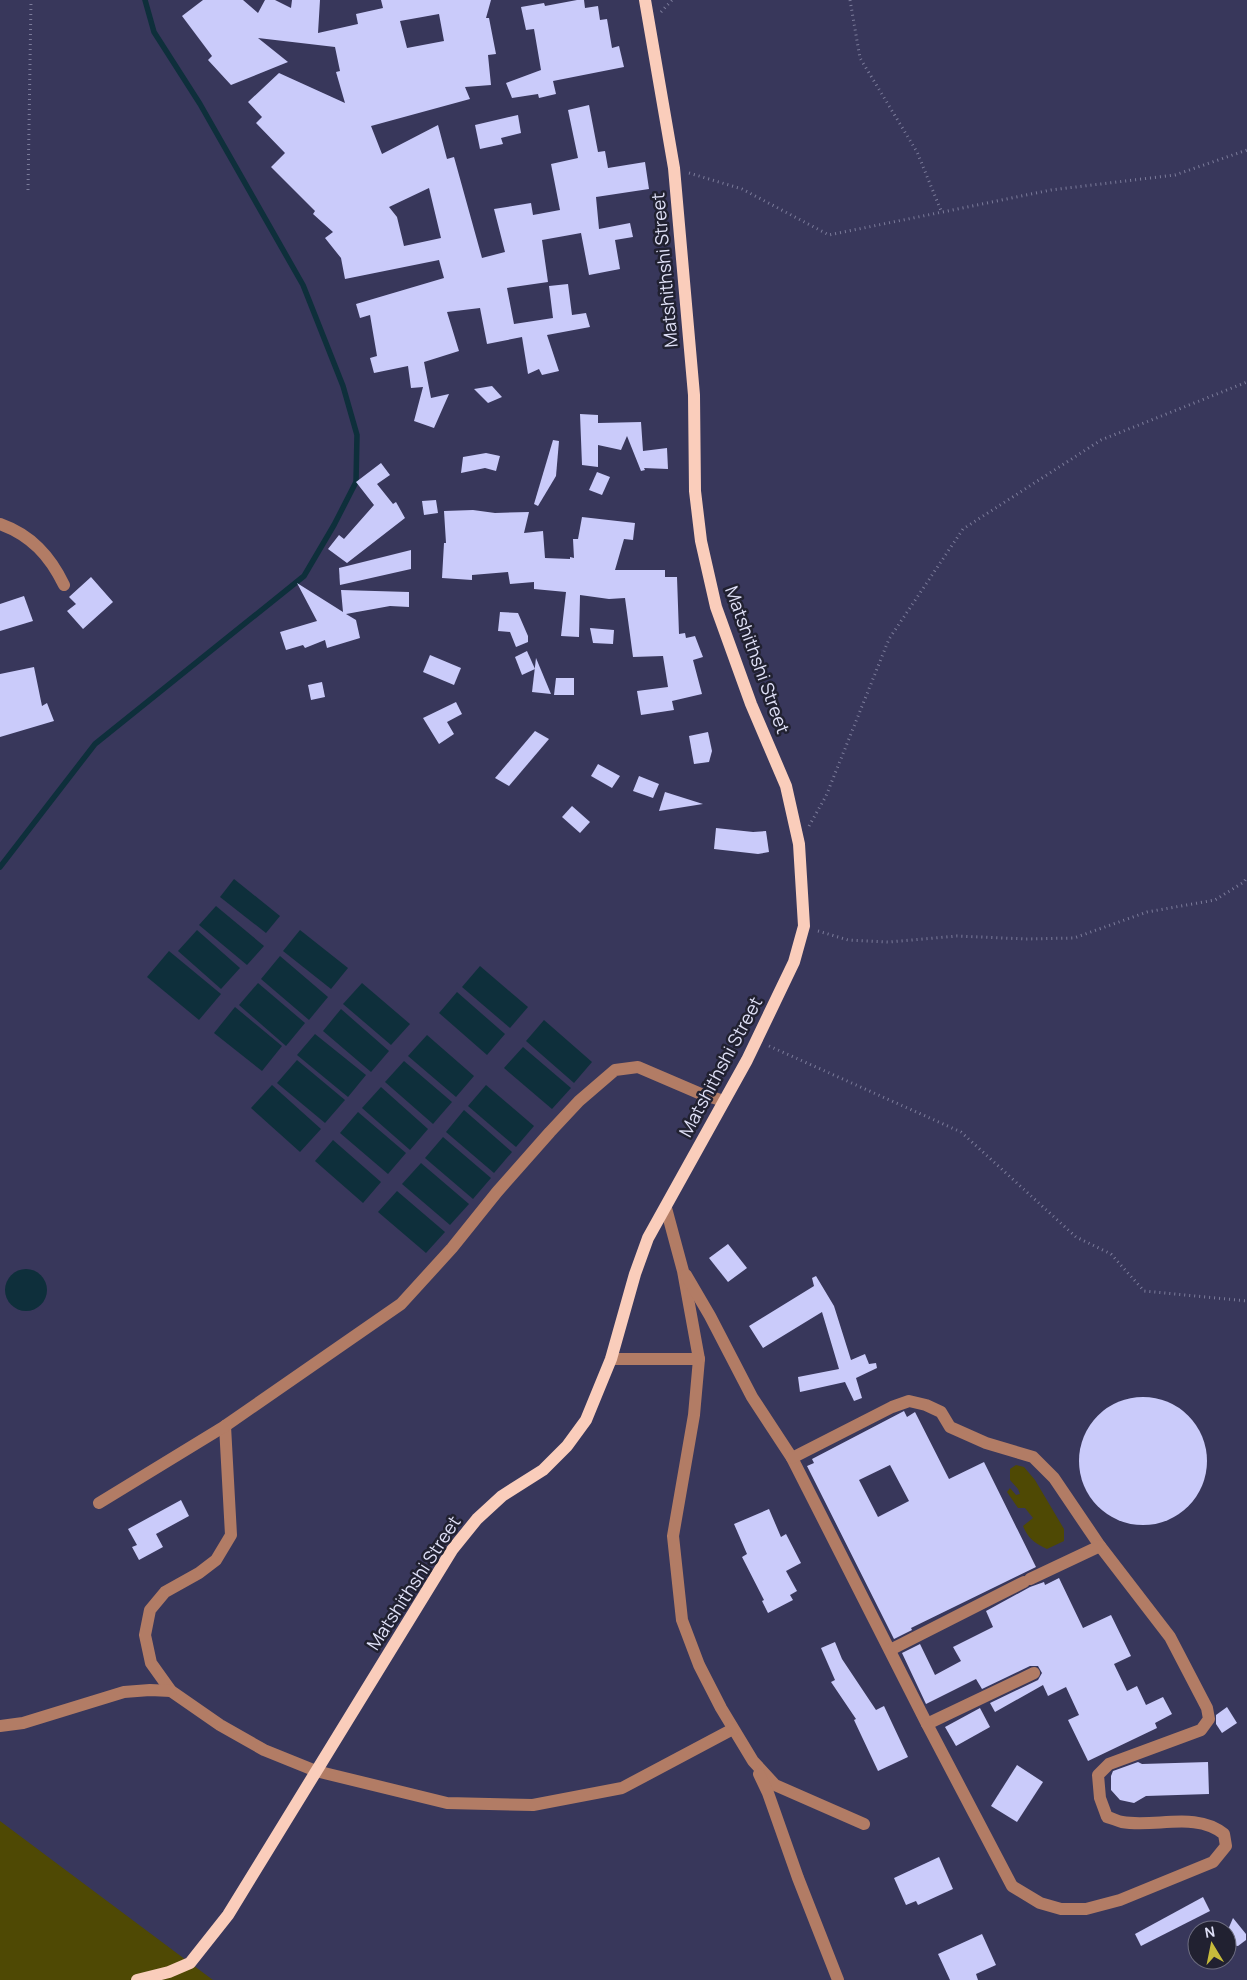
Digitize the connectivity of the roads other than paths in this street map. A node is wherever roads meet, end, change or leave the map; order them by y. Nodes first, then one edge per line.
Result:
1 (645, 0) edge
2 (0, 524) edge
3 (64, 585) dead end
4 (724, 1101) junction
5 (666, 1208) junction
6 (683, 1271) junction
7 (612, 1359) junction
8 (699, 1359) junction
9 (225, 1426) junction
10 (792, 1458) junction
11 (99, 1503) dead end
12 (1100, 1546) junction
13 (890, 1650) junction
14 (1034, 1673) dead end
15 (171, 1691) junction
16 (927, 1724) junction
17 (0, 1726) edge
18 (734, 1729) junction
19 (753, 1761) junction
20 (316, 1771) junction
21 (864, 1824) dead end
22 (137, 1980) edge
23 (838, 1980) edge

1 - 4 main road, Matshithshi Street
2 - 3 lane
4 - 5 main road, Matshithshi Street
4 - 9 lane
5 - 6 lane
5 - 7 main road, Matshithshi Street
6 - 8 lane
6 - 10 lane
7 - 8 lane
7 - 20 main road, Matshithshi Street
8 - 18 lane
9 - 11 lane
9 - 15 lane
10 - 12 lane
10 - 13 lane
12 - 13 lane
12 - 16 lane
13 - 16 lane
14 - 16 lane
15 - 17 lane
15 - 20 lane
18 - 19 lane
18 - 20 lane
19 - 21 lane
19 - 23 lane
20 - 22 main road, Matshithshi Street

